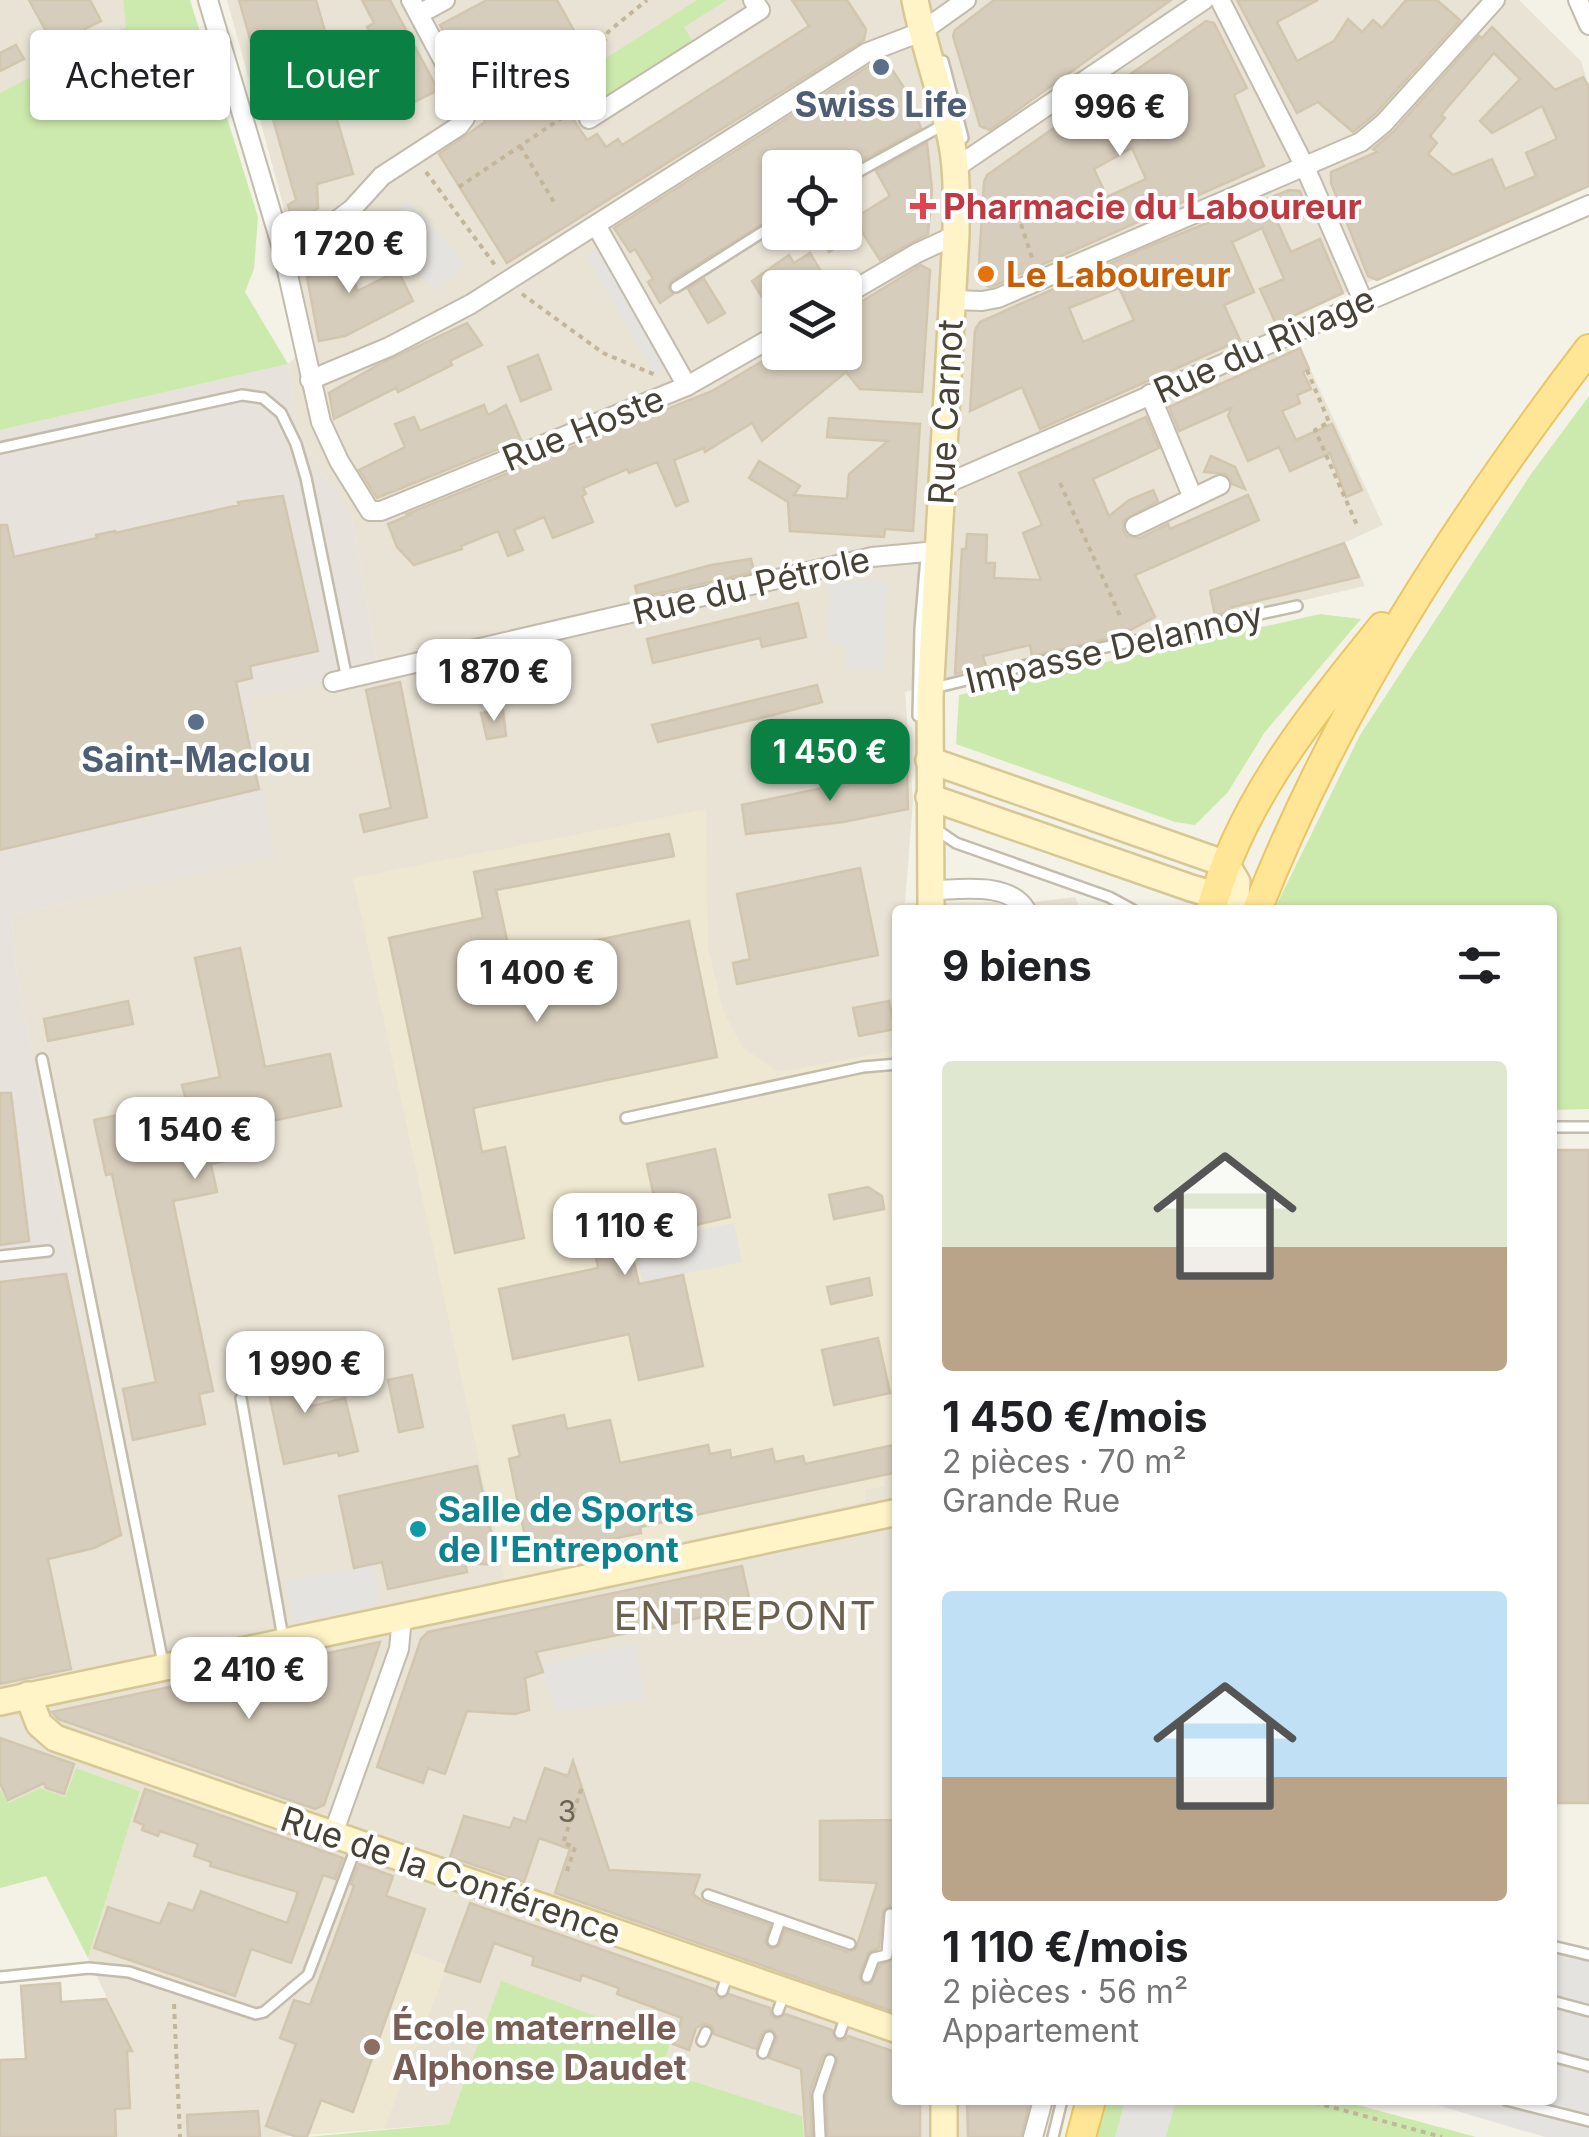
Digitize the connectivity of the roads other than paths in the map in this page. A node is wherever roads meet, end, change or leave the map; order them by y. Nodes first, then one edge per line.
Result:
1 (208, 0) edge
2 (445, 0) edge
3 (753, 0) edge
4 (904, 0) edge
5 (915, 0) edge
6 (923, 0) edge
7 (966, 0) edge
8 (1204, 0) edge
9 (1220, 0) edge
10 (1495, 0) edge
11 (1578, 0) edge
12 (415, 7) edge
13 (1589, 25) edge
14 (929, 40) junction
15 (606, 99) edge
16 (947, 123) junction
17 (959, 166) junction
18 (1305, 167) junction
19 (862, 170) edge
20 (1589, 204) edge
21 (596, 224) junction
22 (762, 233) edge
23 (956, 235) junction
24 (282, 248) junction
25 (862, 285) edge
26 (676, 288) dead end
27 (952, 300) junction
28 (1363, 301) junction
29 (1589, 326) edge
30 (762, 343) edge
31 (1589, 349) edge
32 (310, 380) junction
33 (686, 386) junction
34 (1150, 394) junction
35 (1539, 414) junction
36 (0, 448) edge
37 (1220, 485) dead end
38 (941, 486) junction
39 (1193, 498) junction
40 (1136, 526) dead end
41 (1450, 541) junction
42 (932, 551) junction
43 (1297, 606) dead end
44 (340, 681) joint
45 (931, 698) junction
46 (918, 735) dead end
47 (924, 754) junction
48 (929, 797) junction
49 (930, 825) junction
50 (1226, 864) junction
51 (931, 900) edge
52 (1231, 904) edge
53 (1022, 905) edge
54 (1123, 905) edge
55 (42, 1060) dead end
56 (892, 1064) edge
57 (626, 1118) dead end
58 (1557, 1127) edge
59 (1589, 1127) edge
60 (48, 1250) dead end
61 (0, 1256) edge
62 (241, 1398) dead end
63 (892, 1513) edge
64 (402, 1616) junction
65 (284, 1641) junction
66 (164, 1666) junction
67 (28, 1695) junction
68 (0, 1702) edge
69 (345, 1839) junction
70 (708, 1894) dead end
71 (890, 1914) dead end
72 (780, 1920) junction
73 (773, 1941) dead end
74 (850, 1944) dead end
75 (1557, 1947) edge
76 (1589, 1955) edge
77 (0, 1977) edge
78 (867, 1977) dead end
79 (1557, 2003) edge
80 (1589, 2010) edge
81 (892, 2028) edge
82 (769, 2036) dead end
83 (763, 2053) dead end
84 (1557, 2057) edge
85 (830, 2060) dead end
86 (1589, 2066) edge
87 (944, 2105) edge
88 (1042, 2105) edge
89 (1061, 2105) edge
90 (1090, 2105) edge
91 (1526, 2105) edge
92 (1589, 2121) edge
93 (820, 2137) edge
94 (944, 2137) edge
95 (1033, 2137) edge
96 (1053, 2137) edge
97 (1080, 2137) edge

1 - 24 street
2 - 12 street
3 - 15 street
4 - 14 lane
5 - 14 street, Rue Carnot
6 - 14 lane
7 - 14 street
8 - 17 street
9 - 18 street
10 - 18 street
11 - 13 street
12 - 24 street
14 - 16 street, Rue Carnot
14 - 17 lane
14 - 21 street
16 - 17 street, Rue Carnot
16 - 19 lane
17 - 23 street, Rue Carnot
18 - 27 street
18 - 28 street
20 - 28 street, Rue du Rivage
21 - 32 street
21 - 33 street
22 - 26 lane
23 - 25 street
23 - 27 street, Rue Carnot
24 - 32 street
27 - 38 street, Rue Carnot
28 - 34 street, Rue du Rivage
29 - 35 main road
30 - 33 street, Rue Hoste
31 - 35 main road
32 - 33 street, Rue Hoste
34 - 38 street, Rue du Rivage
34 - 39 street
35 - 41 main road
36 - 44 lane
37 - 39 street
38 - 42 street, Rue Carnot
39 - 40 street
41 - 50 main road
41 - 52 main road
42 - 44 street, Rue du Pétrole
42 - 45 street, Rue Carnot
42 - 46 lane
43 - 45 lane, Impasse Delannoy
45 - 47 street, Rue Carnot
47 - 48 street, Rue Carnot
47 - 49 lane
47 - 50 street
48 - 49 street, Rue Carnot
48 - 52 street
49 - 51 street, Rue Carnot
49 - 54 lane
50 - 52 main road
51 - 53 street
55 - 66 lane
56 - 57 lane
58 - 59 lane
60 - 61 lane
62 - 65 lane
63 - 64 street
64 - 65 street
64 - 69 street
65 - 66 street
66 - 67 street
67 - 68 street
67 - 69 street, Rue de la Conférence
69 - 77 lane
69 - 81 street, Rue de la Conférence
70 - 72 lane
71 - 78 lane
72 - 73 lane
72 - 74 lane
75 - 76 lane
79 - 80 lane
82 - 83 lane
84 - 86 lane
85 - 93 lane
87 - 94 street
88 - 95 street
89 - 96 lane
90 - 97 main road
91 - 92 lane

